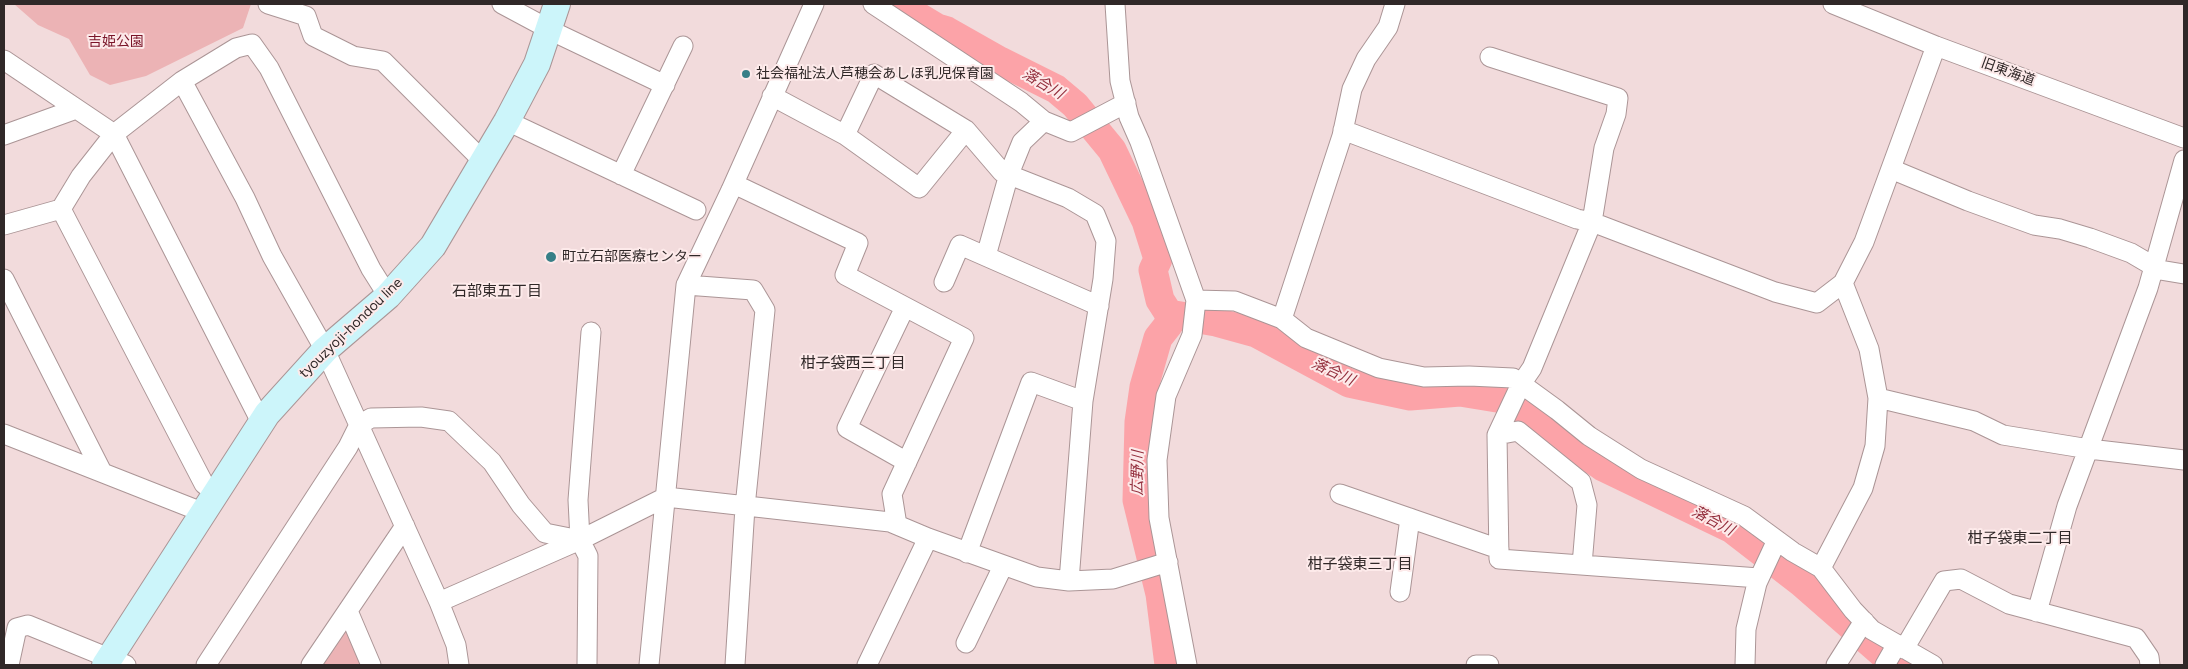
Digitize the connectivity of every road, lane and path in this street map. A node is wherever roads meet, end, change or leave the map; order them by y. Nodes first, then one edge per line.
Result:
1 (268, 4) edge
2 (502, 4) edge
3 (557, 4) edge
4 (814, 4) edge
5 (873, 4) edge
6 (1116, 4) edge
7 (1395, 4) edge
8 (1833, 4) edge
9 (549, 30) junction
10 (683, 46) dead end
11 (1936, 46) junction
12 (1490, 57) dead end
13 (4, 60) edge
14 (182, 81) junction
15 (665, 85) junction
16 (772, 96) junction
17 (1126, 103) junction
18 (76, 109) junction
19 (507, 121) junction
20 (1044, 121) junction
21 (966, 130) junction
22 (1343, 130) junction
23 (114, 134) junction
24 (4, 135) edge
25 (845, 135) junction
26 (2184, 138) edge
27 (2184, 160) edge
28 (484, 162) junction
29 (1891, 169) junction
30 (1009, 174) junction
31 (621, 175) junction
32 (734, 184) junction
33 (61, 209) junction
34 (696, 210) dead end
35 (1592, 222) junction
36 (4, 225) edge
37 (986, 256) junction
38 (2154, 267) junction
39 (2184, 274) edge
40 (4, 279) edge
41 (944, 282) dead end
42 (1843, 284) junction
43 (686, 285) junction
44 (388, 296) junction
45 (1196, 300) junction
46 (1099, 306) junction
47 (905, 307) junction
48 (1282, 319) junction
49 (591, 332) dead end
50 (325, 350) junction
51 (1521, 384) junction
52 (1878, 398) junction
53 (1083, 401) junction
54 (261, 422) junction
55 (359, 425) junction
56 (4, 434) edge
57 (1497, 435) junction
58 (2089, 449) junction
59 (2184, 460) edge
60 (907, 462) junction
61 (102, 472) junction
62 (1340, 494) dead end
63 (666, 497) junction
64 (209, 503) junction
65 (746, 507) junction
66 (1410, 518) junction
67 (897, 525) junction
68 (405, 526) junction
69 (928, 538) junction
70 (580, 540) junction
71 (1777, 540) junction
72 (1499, 549) junction
73 (967, 553) junction
74 (1168, 562) junction
75 (1582, 565) junction
76 (1003, 566) junction
77 (1821, 568) junction
78 (1759, 578) junction
79 (1069, 581) junction
80 (1400, 592) dead end
81 (439, 602) junction
82 (348, 611) junction
83 (2037, 612) junction
84 (1859, 629) junction
85 (966, 644) dead end
86 (1893, 655) edge
87 (114, 663) edge
88 (9, 665) edge
89 (206, 665) edge
90 (311, 665) edge
91 (371, 665) edge
92 (459, 665) edge
93 (587, 665) edge
94 (650, 665) edge
95 (735, 665) edge
96 (868, 665) edge
97 (1187, 665) edge
98 (1476, 665) edge
99 (1489, 665) edge
100 (1745, 665) edge
101 (1836, 665) edge
102 (1933, 665) edge
103 (2150, 665) edge

1 - 28 street
2 - 9 street
3 - 9 main road, tyouzyoji-hondou line
4 - 16 street
5 - 20 street
6 - 17 street
7 - 22 street
8 - 11 street, 旧東海道
9 - 15 street
9 - 19 main road, tyouzyoji-hondou line
10 - 15 street
11 - 26 street, 旧東海道
11 - 29 street
12 - 35 street
13 - 18 street
14 - 23 street
14 - 44 street
14 - 50 street
15 - 31 street
16 - 25 street
16 - 32 street
17 - 20 street
17 - 45 street
18 - 23 street
18 - 24 street
19 - 28 main road, tyouzyoji-hondou line
19 - 31 street
20 - 30 street
21 - 25 street
21 - 25 street
21 - 30 street
22 - 35 street
22 - 48 street
23 - 33 street
23 - 54 street
27 - 38 street
28 - 44 main road, tyouzyoji-hondou line
29 - 38 street
29 - 42 street
30 - 37 street
30 - 46 street
31 - 34 street
32 - 43 street
32 - 47 street
33 - 36 street
33 - 64 street
35 - 42 street
35 - 51 street
37 - 41 street
37 - 46 street
38 - 39 street
38 - 58 street
40 - 61 street
42 - 52 street
43 - 63 street
43 - 65 street
44 - 50 main road, tyouzyoji-hondou line
45 - 48 street
45 - 74 street
46 - 53 street
47 - 60 street
47 - 60 street
48 - 51 street
49 - 70 street
50 - 54 main road, tyouzyoji-hondou line
50 - 55 street
51 - 57 street
51 - 71 street
52 - 58 street
52 - 77 street
53 - 73 street
53 - 79 street
54 - 64 main road, tyouzyoji-hondou line
55 - 68 street
55 - 70 street
55 - 89 street
56 - 61 street
57 - 72 street
57 - 75 street
58 - 59 street
58 - 83 street
60 - 67 street
61 - 64 street
62 - 66 street
63 - 65 street
63 - 70 street
63 - 94 street
64 - 87 main road, tyouzyoji-hondou line
65 - 67 street
65 - 95 street
66 - 72 street
66 - 80 street
67 - 69 street
68 - 81 street
68 - 82 street
69 - 73 street
69 - 96 street
70 - 81 street
70 - 93 street
71 - 77 street
71 - 78 street
72 - 75 street
73 - 76 street
74 - 79 street
74 - 97 street
75 - 78 street
76 - 79 street
76 - 85 street
77 - 84 street
78 - 100 street
81 - 92 street
82 - 90 street
82 - 91 street
83 - 86 street
83 - 103 street
84 - 86 street
84 - 101 street
86 - 102 street
87 - 88 street
98 - 99 street

